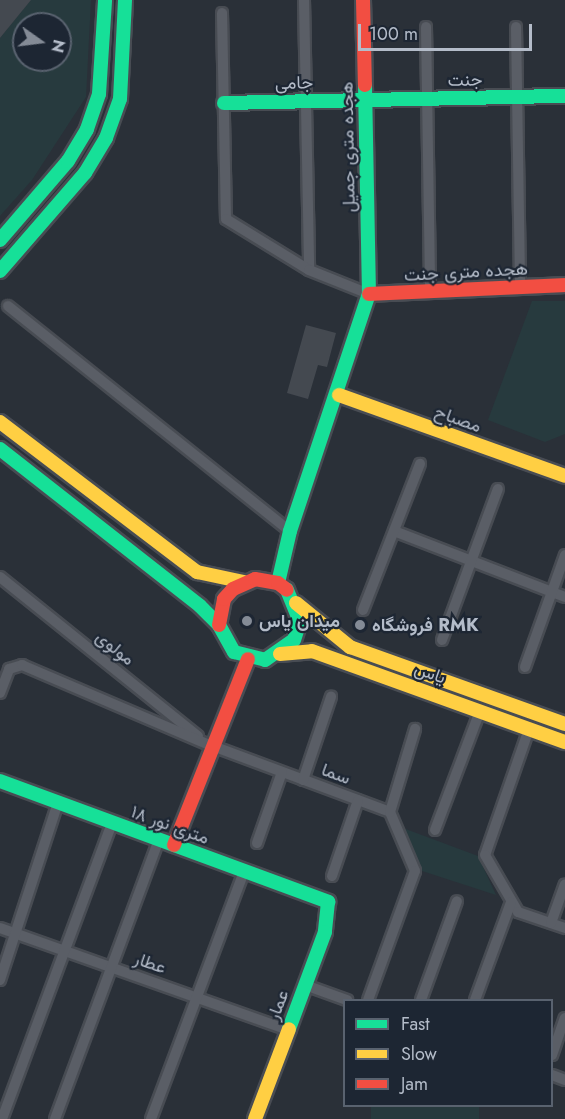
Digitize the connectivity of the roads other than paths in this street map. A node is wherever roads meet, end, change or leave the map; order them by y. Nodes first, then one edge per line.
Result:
1 (105, 0) edge
2 (125, 0) edge
3 (304, 0) edge
4 (363, 0) edge
5 (222, 13) dead end
6 (426, 27) dead end
7 (516, 27) dead end
8 (565, 96) edge
9 (517, 97) junction
10 (427, 99) junction
11 (365, 100) junction
12 (306, 101) junction
13 (224, 103) junction
14 (0, 240) edge
15 (309, 270) junction
16 (0, 271) edge
17 (565, 285) edge
18 (520, 287) junction
19 (430, 291) junction
20 (369, 294) junction
21 (8, 306) dead end
22 (339, 395) junction
23 (0, 422) edge
24 (0, 449) edge
25 (420, 464) dead end
26 (565, 476) edge
27 (498, 489) dead end
28 (290, 531) junction
29 (394, 531) junction
30 (565, 555) edge
31 (472, 561) junction
32 (0, 577) edge
33 (244, 582) junction
34 (278, 583) junction
35 (552, 592) junction
36 (565, 597) edge
37 (296, 603) junction
38 (363, 610) dead end
39 (219, 625) junction
40 (442, 640) dead end
41 (280, 654) junction
42 (248, 659) junction
43 (525, 667) dead end
44 (0, 693) edge
45 (331, 697) dead end
46 (480, 711) junction
47 (565, 724) edge
48 (415, 729) dead end
49 (529, 729) junction
50 (565, 742) edge
51 (210, 745) junction
52 (282, 772) junction
53 (303, 780) junction
54 (0, 781) edge
55 (358, 800) junction
56 (58, 803) junction
57 (390, 812) junction
58 (112, 823) junction
59 (435, 830) dead end
60 (159, 840) junction
61 (256, 843) dead end
62 (174, 845) junction
63 (244, 872) junction
64 (332, 876) dead end
65 (565, 884) edge
66 (457, 901) dead end
67 (328, 902) joint
68 (511, 902) junction
69 (551, 922) junction
70 (0, 928) edge
71 (565, 928) edge
72 (16, 934) junction
73 (65, 951) junction
74 (111, 967) junction
75 (0, 980) edge
76 (305, 985) junction
77 (199, 998) junction
78 (344, 999) edge
79 (368, 999) edge
80 (421, 999) edge
81 (475, 999) edge
82 (565, 1018) edge
83 (288, 1030) junction
84 (553, 1052) edge
85 (153, 1114) edge
86 (2, 1119) edge
87 (55, 1119) edge
88 (255, 1119) edge

1 - 14 street
2 - 16 street
3 - 12 street
4 - 11 street, هجده متری جمیل
5 - 13 street
6 - 10 street
7 - 9 street
8 - 9 street, جنت
9 - 10 street, جنت
9 - 18 street
10 - 11 street, جنت
10 - 19 street
11 - 12 street, جامی
11 - 20 street, هجده متری جمیل
12 - 13 street, جامی
12 - 15 street
13 - 15 street
15 - 20 street
17 - 18 street, هجده متری جنت
18 - 19 street, هجده متری جنت
19 - 20 street, هجده متری جنت
20 - 22 street
21 - 28 street
22 - 26 street, مصباح
22 - 28 street
23 - 33 street
24 - 39 street
25 - 29 street
27 - 31 street
28 - 34 street
29 - 31 street
29 - 38 street
30 - 35 street
31 - 35 street
31 - 40 street
32 - 51 street, مولوی
33 - 34 street
33 - 39 street
34 - 37 street
35 - 36 street
35 - 43 street
37 - 41 street
37 - 47 street, یاس
39 - 42 street
41 - 42 street
41 - 46 street, یاس
42 - 51 street
44 - 51 street, سما
45 - 53 street
46 - 49 street, یاس
46 - 59 street
48 - 57 street
49 - 50 street, یاس
49 - 68 street
51 - 52 street, سما
51 - 62 street
52 - 53 street, سما
52 - 61 street
53 - 55 street, سما
54 - 56 street, ۱۸ متری نور
55 - 57 street, سما
55 - 64 street
56 - 58 street, ۱۸ متری نور
56 - 72 street
57 - 79 street
58 - 60 street, ۱۸ متری نور
58 - 73 street
60 - 62 street, ۱۸ متری نور
60 - 74 street
62 - 63 street, ۱۸ متری نور
63 - 67 street, ۱۸ متری نور
63 - 77 street
65 - 69 street
66 - 80 street
67 - 76 street, عمار
68 - 69 street
68 - 81 street
69 - 71 street
70 - 72 street, عطار
72 - 73 street, عطار
72 - 75 street
73 - 74 street, عطار
73 - 86 street
74 - 77 street, عطار
74 - 87 street
76 - 78 street
76 - 83 street, عمار
77 - 83 street, عطار
77 - 85 street
82 - 84 street
83 - 88 street, عمار

